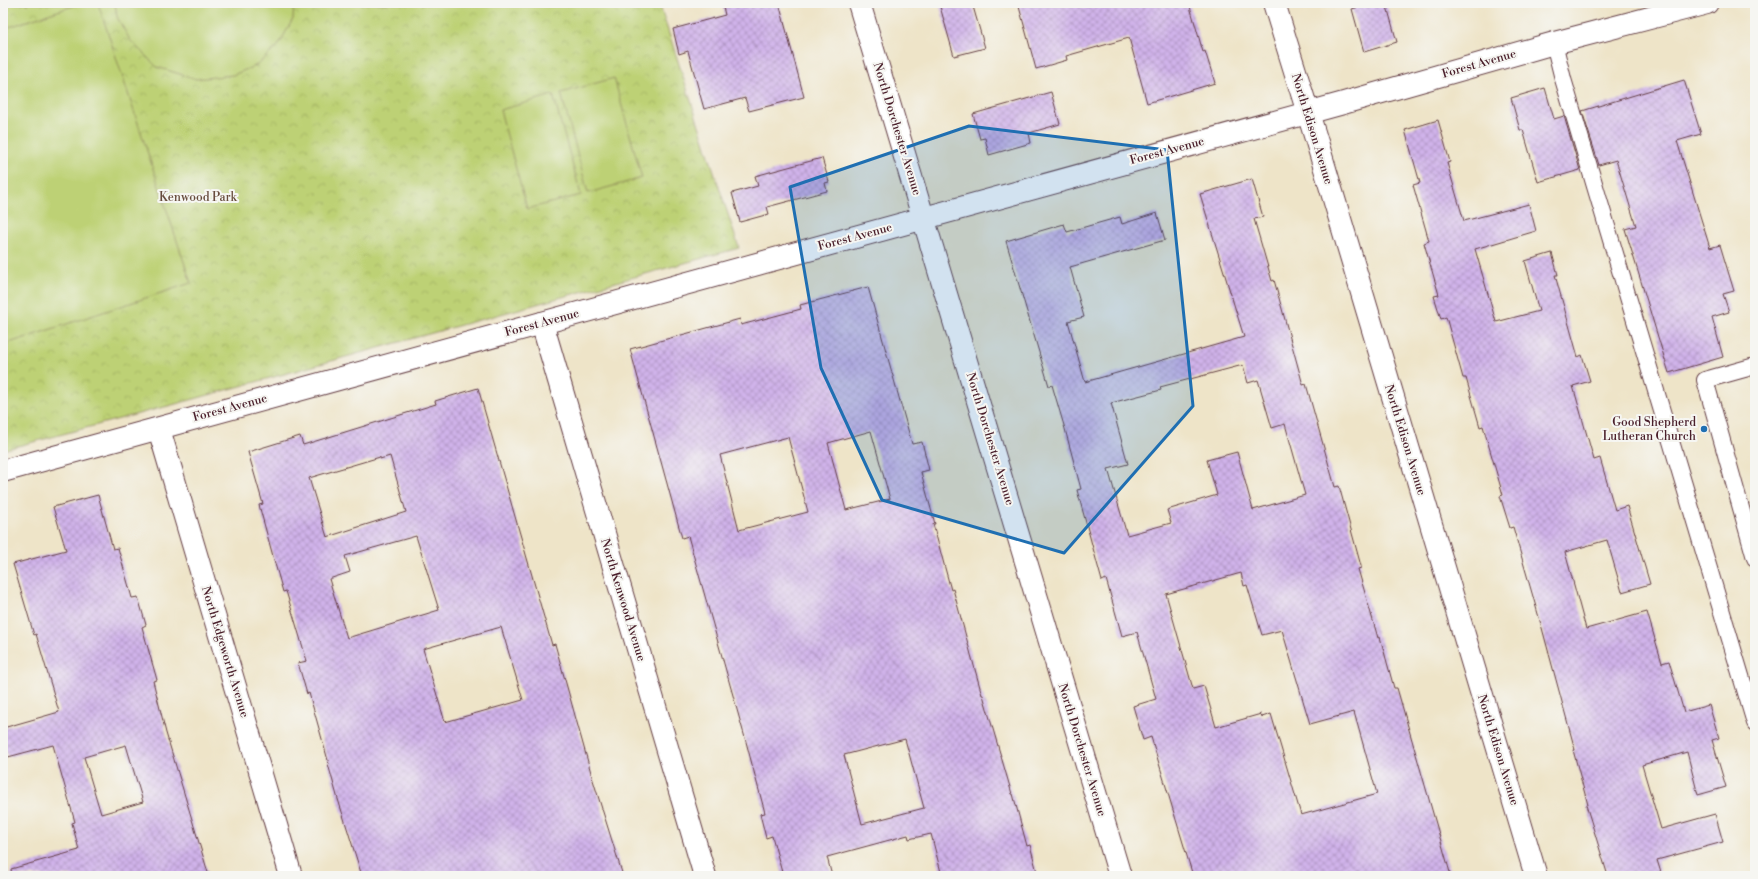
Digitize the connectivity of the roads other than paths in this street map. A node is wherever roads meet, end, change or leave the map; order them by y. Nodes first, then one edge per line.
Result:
1 (859, 3) edge
2 (1274, 3) edge
3 (1707, 3) edge
4 (1554, 43) junction
5 (1308, 112) junction
6 (924, 218) junction
7 (542, 323) junction
8 (1755, 366) edge
9 (159, 429) junction
10 (3, 471) edge
11 (1755, 558) edge
12 (1755, 723) edge
13 (291, 876) edge
14 (705, 876) edge
15 (1120, 876) edge
16 (1536, 876) edge

1 - 6 street, North Dorchester Avenue
2 - 5 street, North Edison Avenue
3 - 4 street, Forest Avenue
4 - 5 street, Forest Avenue
4 - 12 lane
5 - 6 street, Forest Avenue
5 - 16 street, North Edison Avenue
6 - 7 street, Forest Avenue
6 - 15 street, North Dorchester Avenue
7 - 9 street, Forest Avenue
7 - 14 street, North Kenwood Avenue
8 - 11 lane
9 - 10 street, Forest Avenue
9 - 13 street, North Edgeworth Avenue

